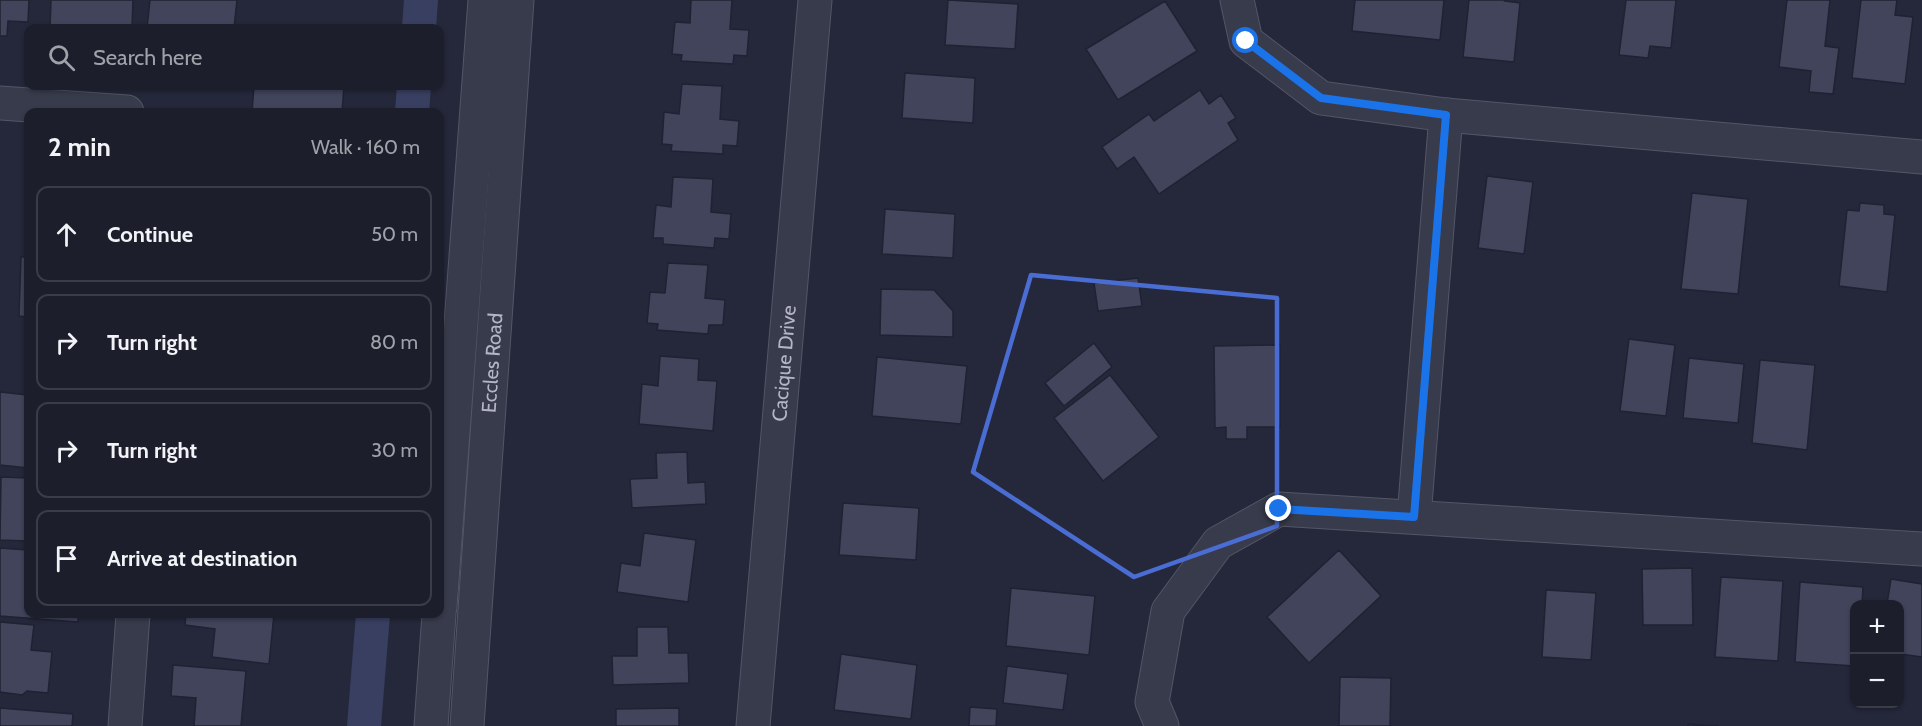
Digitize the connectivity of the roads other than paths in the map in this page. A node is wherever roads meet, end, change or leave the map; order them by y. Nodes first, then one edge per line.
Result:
1 (486, 0) edge
2 (517, 0) edge
3 (815, 0) edge
4 (1237, 0) edge
5 (0, 103) edge
6 (71, 108) edge
7 (1446, 115) junction
8 (1922, 157) edge
9 (1414, 517) junction
10 (1922, 549) edge
11 (444, 554) edge
12 (133, 618) edge
13 (439, 618) edge
14 (125, 726) edge
15 (430, 726) edge
16 (467, 726) edge
17 (753, 726) edge
18 (1162, 726) edge

1 - 11 street, Eccles Road
2 - 16 street, Eccles Road
3 - 17 street, Cacique Drive
4 - 7 street
5 - 6 street
7 - 8 street
7 - 9 street
9 - 10 street
9 - 18 street
12 - 14 street
13 - 15 street

